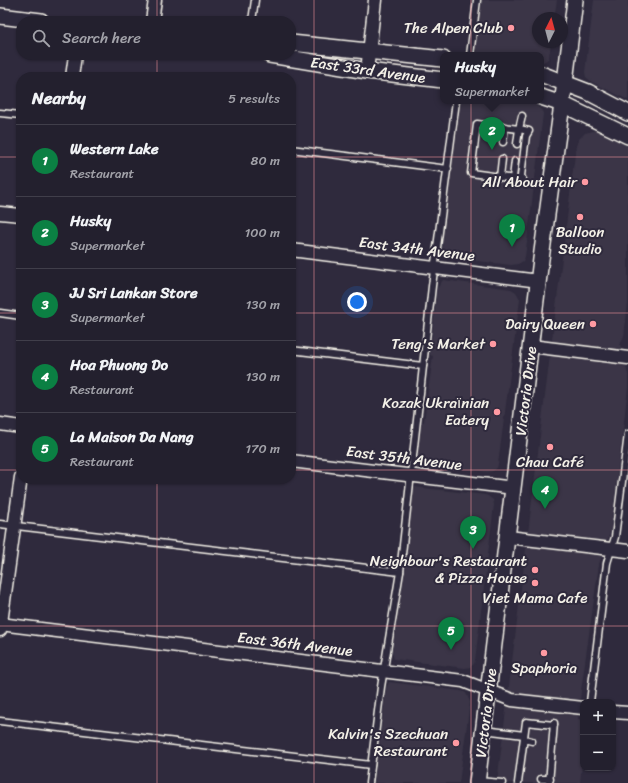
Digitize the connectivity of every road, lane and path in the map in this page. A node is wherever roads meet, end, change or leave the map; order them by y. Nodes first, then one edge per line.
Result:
1 (155, 0) edge
2 (255, 0) edge
3 (375, 0) edge
4 (477, 0) edge
5 (575, 0) edge
6 (0, 16) edge
7 (153, 16) edge
8 (253, 16) edge
9 (16, 18) edge
10 (296, 44) edge
11 (369, 52) junction
12 (470, 52) edge
13 (296, 59) edge
14 (440, 59) edge
15 (74, 60) edge
16 (367, 71) junction
17 (72, 72) edge
18 (544, 75) edge
19 (440, 80) edge
20 (565, 82) junction
21 (544, 98) edge
22 (456, 104) edge
23 (562, 104) junction
24 (0, 113) edge
25 (628, 113) edge
26 (16, 115) edge
27 (522, 116) dead end
28 (505, 127) junction
29 (519, 129) junction
30 (628, 136) edge
31 (503, 142) dead end
32 (517, 144) dead end
33 (296, 150) edge
34 (502, 159) dead end
35 (515, 161) dead end
36 (448, 169) junction
37 (500, 176) junction
38 (513, 178) junction
39 (0, 213) edge
40 (16, 215) edge
41 (296, 251) edge
42 (435, 268) junction
43 (539, 281) junction
44 (0, 313) edge
45 (16, 315) edge
46 (531, 346) junction
47 (296, 351) edge
48 (628, 358) edge
49 (423, 366) junction
50 (0, 424) edge
51 (16, 426) edge
52 (628, 434) edge
53 (296, 462) edge
54 (410, 476) junction
55 (20, 484) edge
56 (514, 488) junction
57 (0, 524) edge
58 (15, 526) junction
59 (508, 537) junction
60 (610, 549) junction
61 (628, 551) edge
62 (400, 572) junction
63 (0, 626) edge
64 (384, 671) junction
65 (489, 690) junction
66 (590, 699) edge
67 (580, 708) edge
68 (616, 712) edge
69 (628, 713) edge
70 (0, 721) edge
71 (484, 730) junction
72 (524, 737) junction
73 (532, 740) dead end
74 (522, 758) junction
75 (529, 760) dead end
76 (544, 761) dead end
77 (551, 762) junction
78 (371, 765) junction
79 (527, 777) dead end
80 (542, 779) dead end
81 (519, 780) edge
82 (549, 781) edge
83 (477, 782) edge
84 (369, 783) edge
85 (502, 783) edge

1 - 7 street
2 - 8 lane
3 - 11 street
4 - 12 lane
5 - 20 street, Victoria Drive
6 - 9 street
10 - 11 street, East 33rd Avenue
11 - 14 street, East 33rd Avenue
11 - 16 street
13 - 16 street, East 33rd Avenue
15 - 17 street
16 - 19 street, East 33rd Avenue
18 - 20 street
20 - 23 street, Victoria Drive
20 - 25 street
21 - 23 street
22 - 36 lane
23 - 30 street
23 - 43 street, Victoria Drive
24 - 26 lane
27 - 29 lane
28 - 29 lane
28 - 31 lane
28 - 37 lane
29 - 32 lane
29 - 38 lane
33 - 36 lane
34 - 37 lane
35 - 38 lane
36 - 42 lane
37 - 38 lane
39 - 40 street
41 - 42 street, East 34th Avenue
42 - 43 street, East 34th Avenue
42 - 49 lane
43 - 46 street, Victoria Drive
44 - 45 lane
46 - 48 street
46 - 56 street, Victoria Drive
47 - 49 lane
49 - 54 lane
50 - 51 street
52 - 60 lane
53 - 54 street, East 35th Avenue
54 - 56 street, East 35th Avenue
54 - 62 lane
55 - 58 street
56 - 59 street, Victoria Drive
57 - 58 lane
58 - 62 lane
58 - 63 street
59 - 60 street
59 - 65 street, Victoria Drive
60 - 61 street
60 - 66 lane
62 - 64 lane
63 - 64 street, East 36th Avenue
64 - 65 street, East 36th Avenue
64 - 78 lane
65 - 67 street, East 36th Avenue
65 - 71 street, Victoria Drive
68 - 69 street
70 - 78 lane
71 - 72 lane
71 - 83 street, Victoria Drive
72 - 73 lane
72 - 74 lane
72 - 77 lane
74 - 75 lane
74 - 81 lane
76 - 77 lane
77 - 82 lane
78 - 84 lane
79 - 81 lane
80 - 82 lane
83 - 85 lane

